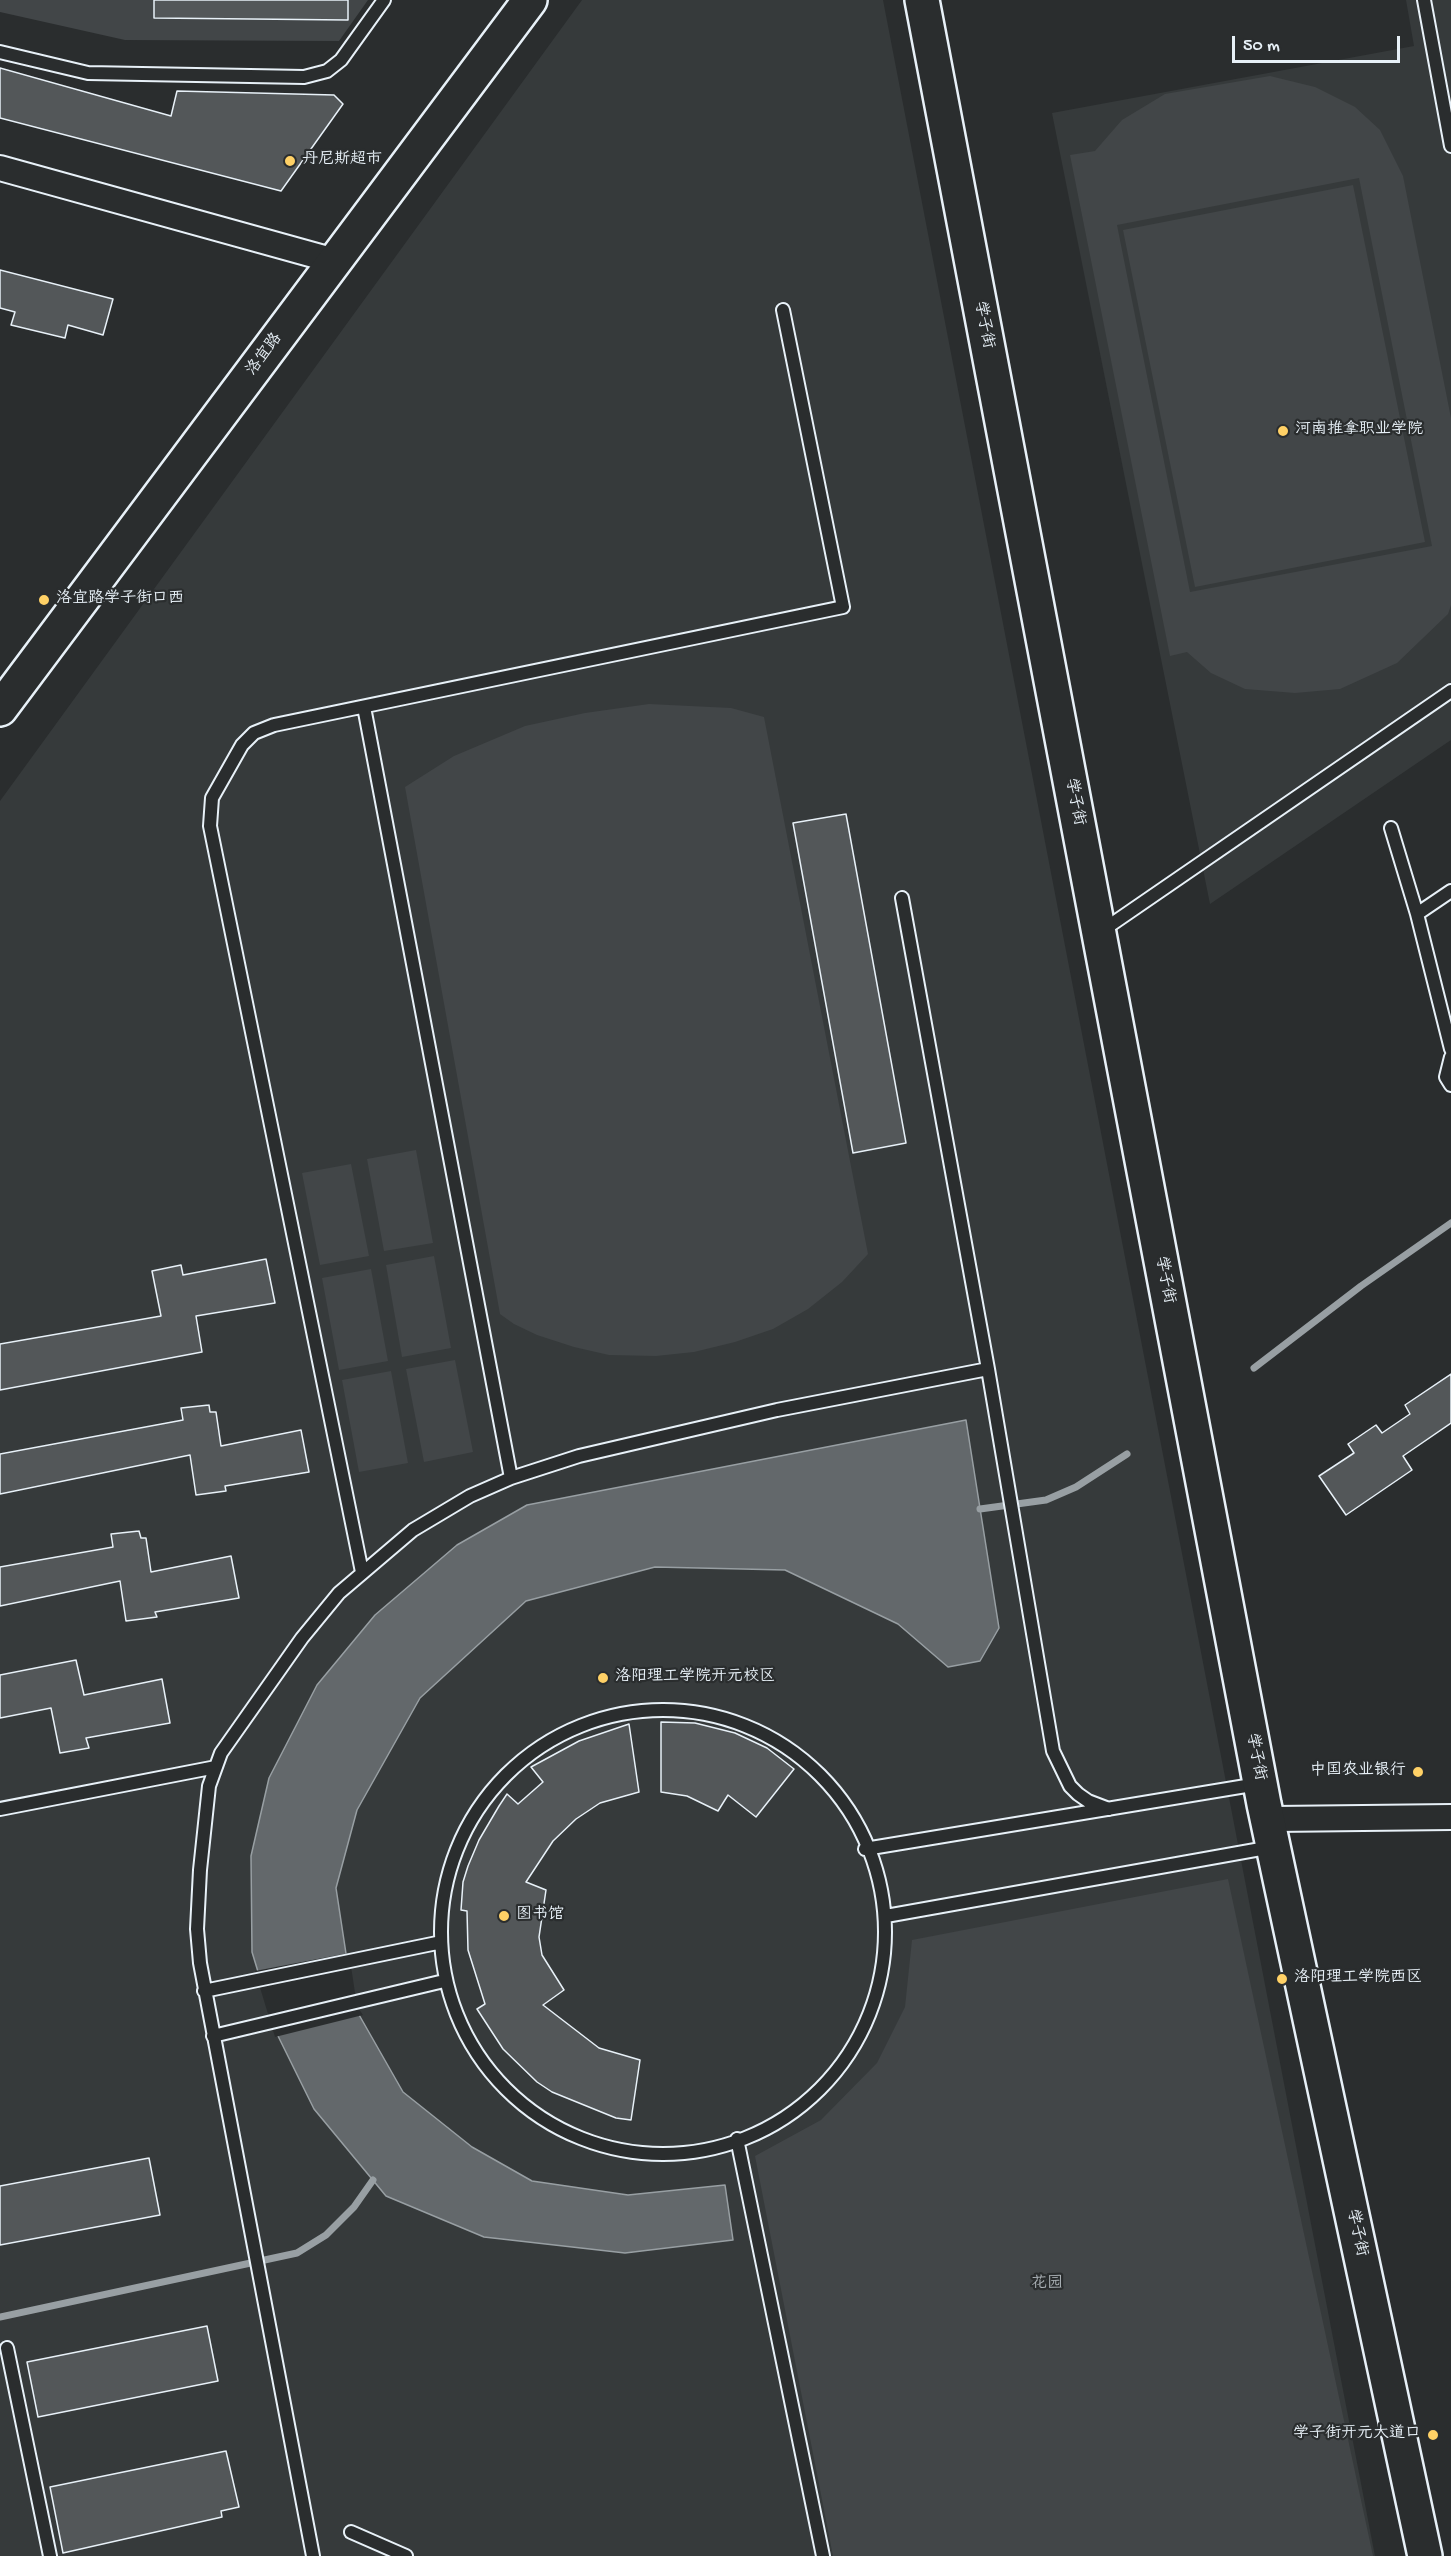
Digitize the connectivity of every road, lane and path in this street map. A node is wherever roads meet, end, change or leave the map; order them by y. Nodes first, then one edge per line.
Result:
1 (384, 0) edge
2 (509, 0) edge
3 (530, 0) edge
4 (922, 0) edge
5 (931, 0) edge
6 (1424, 0) edge
7 (0, 52) edge
8 (1451, 146) edge
9 (0, 168) edge
10 (327, 258) junction
11 (783, 310) dead end
12 (0, 681) edge
13 (1451, 691) edge
14 (364, 707) junction
15 (0, 709) edge
16 (1391, 828) dead end
17 (1451, 891) edge
18 (902, 898) dead end
19 (1417, 914) junction
20 (1104, 928) junction
21 (1448, 1025) edge
22 (1451, 1049) edge
23 (1451, 1057) edge
24 (1451, 1085) edge
25 (988, 1369) junction
26 (511, 1478) junction
27 (363, 1572) junction
28 (216, 1767) junction
29 (1264, 1783) junction
30 (0, 1809) edge
31 (1110, 1809) junction
32 (1451, 1817) edge
33 (1274, 1833) junction
34 (865, 1849) junction
35 (886, 1916) junction
36 (437, 1943) junction
37 (444, 1981) junction
38 (204, 1991) junction
39 (213, 2036) junction
40 (737, 2139) junction
41 (7, 2348) dead end
42 (351, 2532) dead end
43 (50, 2556) edge
44 (313, 2556) edge
45 (406, 2556) edge
46 (823, 2556) edge
47 (1425, 2556) edge
48 (1434, 2556) edge

1 - 7 lane
2 - 10 street, 洛宜路
3 - 10 street, 洛宜路
4 - 20 street, 学子街
5 - 20 street, 学子街
6 - 8 lane
9 - 10 street
10 - 12 street, 洛宜路
10 - 15 street, 洛宜路
11 - 14 lane
13 - 20 lane
14 - 26 lane
14 - 27 lane
16 - 19 lane
17 - 19 lane
18 - 25 lane
19 - 21 lane
20 - 29 street, 学子街
21 - 22 lane
23 - 24 lane
25 - 26 lane
25 - 31 lane
26 - 27 lane
27 - 28 lane
28 - 30 lane
28 - 38 lane
29 - 31 lane
29 - 33 street, 学子街
31 - 34 lane
32 - 33 street
33 - 35 lane
33 - 47 street, 学子街
33 - 48 street, 学子街
34 - 35 lane
34 - 36 lane
35 - 40 lane
36 - 37 lane
36 - 38 lane
37 - 39 lane
37 - 40 lane
38 - 39 lane
39 - 44 lane
40 - 46 lane
41 - 43 lane
42 - 45 lane

